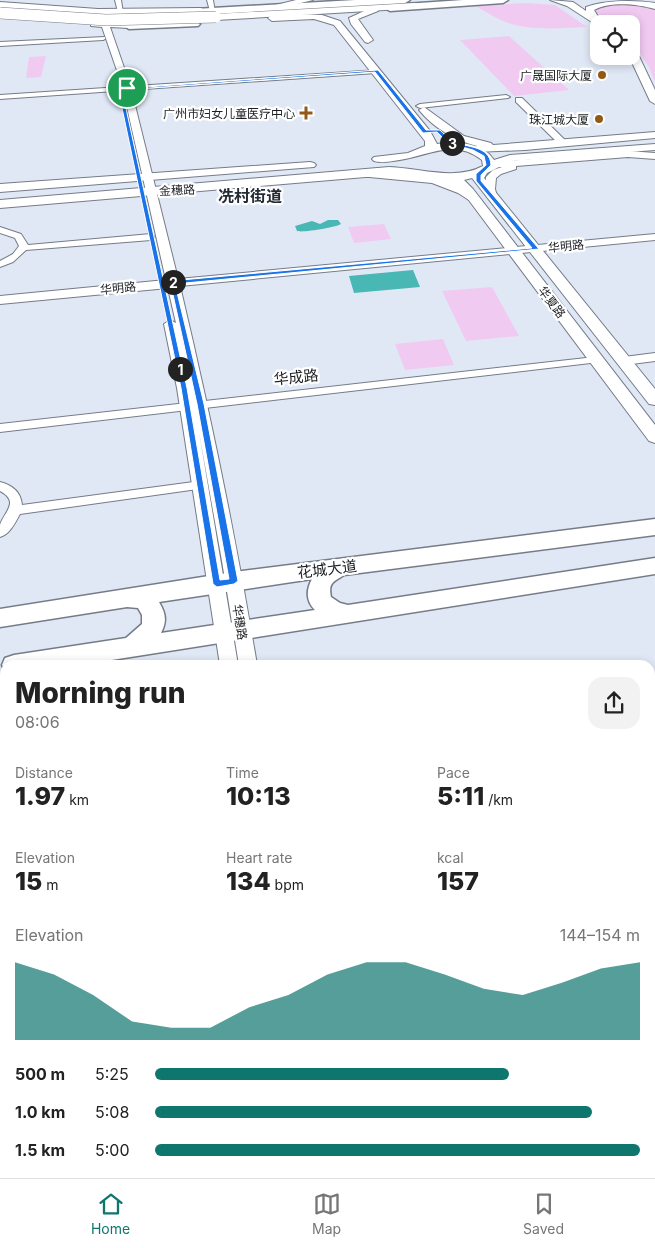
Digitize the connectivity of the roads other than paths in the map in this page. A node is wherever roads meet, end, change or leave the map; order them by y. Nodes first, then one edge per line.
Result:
1 (118, 0) edge
2 (210, 0) edge
3 (309, 0) edge
4 (354, 0) edge
5 (405, 0) edge
6 (503, 0) edge
7 (554, 0) edge
8 (652, 0) edge
9 (378, 3) edge
10 (655, 4) edge
11 (415, 6) junction
12 (271, 7) junction
13 (1, 8) edge
14 (121, 12) junction
15 (201, 12) junction
16 (215, 14) junction
17 (593, 15) edge
18 (272, 18) junction
19 (590, 18) edge
20 (194, 21) junction
21 (102, 24) junction
22 (355, 24) junction
23 (339, 25) junction
24 (129, 26) junction
25 (103, 38) junction
26 (0, 44) edge
27 (372, 45) dead end
28 (640, 60) edge
29 (639, 65) edge
30 (376, 71) junction
31 (655, 78) edge
32 (123, 89) junction
33 (0, 97) edge
34 (506, 97) dead end
35 (520, 100) dead end
36 (655, 101) edge
37 (420, 105) junction
38 (438, 131) junction
39 (425, 132) junction
40 (655, 135) edge
41 (655, 142) edge
42 (574, 143) junction
43 (563, 144) junction
44 (460, 146) junction
45 (655, 147) edge
46 (475, 149) junction
47 (427, 150) junction
48 (655, 156) edge
49 (394, 158) junction
50 (366, 160) dead end
51 (541, 161) junction
52 (320, 164) dead end
53 (485, 168) junction
54 (389, 172) junction
55 (363, 174) junction
56 (443, 175) junction
57 (144, 177) junction
58 (0, 188) edge
59 (146, 192) junction
60 (492, 197) junction
61 (476, 200) junction
62 (0, 204) edge
63 (0, 230) edge
64 (150, 237) junction
65 (655, 237) edge
66 (23, 248) junction
67 (536, 249) junction
68 (514, 251) junction
69 (0, 264) edge
70 (166, 283) junction
71 (0, 300) edge
72 (655, 357) edge
73 (595, 360) junction
74 (624, 361) junction
75 (655, 400) edge
76 (194, 405) junction
77 (0, 428) edge
78 (655, 437) edge
79 (201, 485) junction
80 (0, 486) edge
81 (16, 510) junction
82 (651, 524) edge
83 (0, 532) edge
84 (655, 566) edge
85 (340, 567) junction
86 (631, 570) junction
87 (655, 570) edge
88 (225, 583) junction
89 (126, 598) junction
90 (350, 614) junction
91 (0, 618) edge
92 (233, 632) junction
93 (131, 648) junction
94 (48, 660) edge
95 (230, 660) edge
96 (246, 660) edge

1 - 14 street
2 - 16 street
3 - 12 main road
4 - 9 main road
5 - 9 main road
6 - 11 main road
7 - 19 main road
8 - 10 main road
9 - 11 main road
9 - 12 main road
9 - 16 highway
9 - 18 main road
9 - 20 main road
9 - 22 main road
10 - 17 main road
11 - 16 highway
12 - 16 main road
13 - 14 highway
13 - 15 main road
13 - 16 highway, bridge
13 - 16 highway, bridge
13 - 20 main road
13 - 21 street
13 - 24 highway
14 - 15 highway
15 - 16 main road
18 - 20 highway
18 - 23 main road
18 - 24 main road
21 - 24 street
21 - 25 street, 华穗路
21 - 32 street, 华穗路
22 - 23 main road
22 - 27 main road
23 - 30 main road, 华夏路
25 - 26 street
25 - 32 street, 华穗路
28 - 31 main road
29 - 36 main road
30 - 32 street
30 - 39 main road, 华夏路
32 - 33 street
32 - 57 street, 华穗路
34 - 37 street
35 - 43 street
37 - 38 main road
37 - 43 street
38 - 39 main road
38 - 44 main road
39 - 47 main road, 华夏路
40 - 42 street
41 - 46 main road
42 - 43 street
42 - 46 street
44 - 46 main road
44 - 47 main road
45 - 53 main road
46 - 53 main road, 华夏路
47 - 49 main road
47 - 56 main road, 华夏路
48 - 51 street
49 - 50 main road
49 - 54 street
51 - 53 street
51 - 60 street
52 - 57 main road, 金穗路
53 - 56 main road, 华夏路
53 - 60 main road, 华夏路
54 - 55 main road, 金穗路
54 - 56 main road, 金穗路
55 - 59 main road, 金穗路
55 - 61 street
56 - 61 main road, 华夏路
57 - 58 main road, 金穗路
57 - 59 street, 华穗路
59 - 62 main road, 金穗路
59 - 64 street, 华穗路
59 - 70 street, 华穗路
60 - 67 main road, 华夏路
61 - 68 main road, 华夏路
63 - 66 street
64 - 66 street
64 - 70 street, 华穗路
65 - 67 street, 华明路
66 - 69 street
67 - 68 street, 华明路
67 - 74 main road, 华夏路
68 - 70 street, 华明路
68 - 73 main road, 华夏路
70 - 71 street, 华明路
70 - 76 street, 华穗路
72 - 74 street
73 - 76 street, 华成路
73 - 78 main road, 华夏路
74 - 75 main road, 华夏路
76 - 77 street, 华成路
76 - 79 street, 华穗路
76 - 88 street, 华穗路
79 - 81 street
79 - 88 street, 华穗路
80 - 81 street
81 - 83 street
82 - 85 main road, 花城大道
84 - 86 main road
85 - 88 main road, 花城大道
85 - 90 main road
86 - 87 main road
86 - 90 main road
88 - 89 main road, 花城大道
88 - 92 street, 华穗路
89 - 91 main road, 花城大道
89 - 93 main road
90 - 92 main road
92 - 93 main road
92 - 95 street, 华穗路
92 - 96 street, 华穗路
93 - 94 main road

